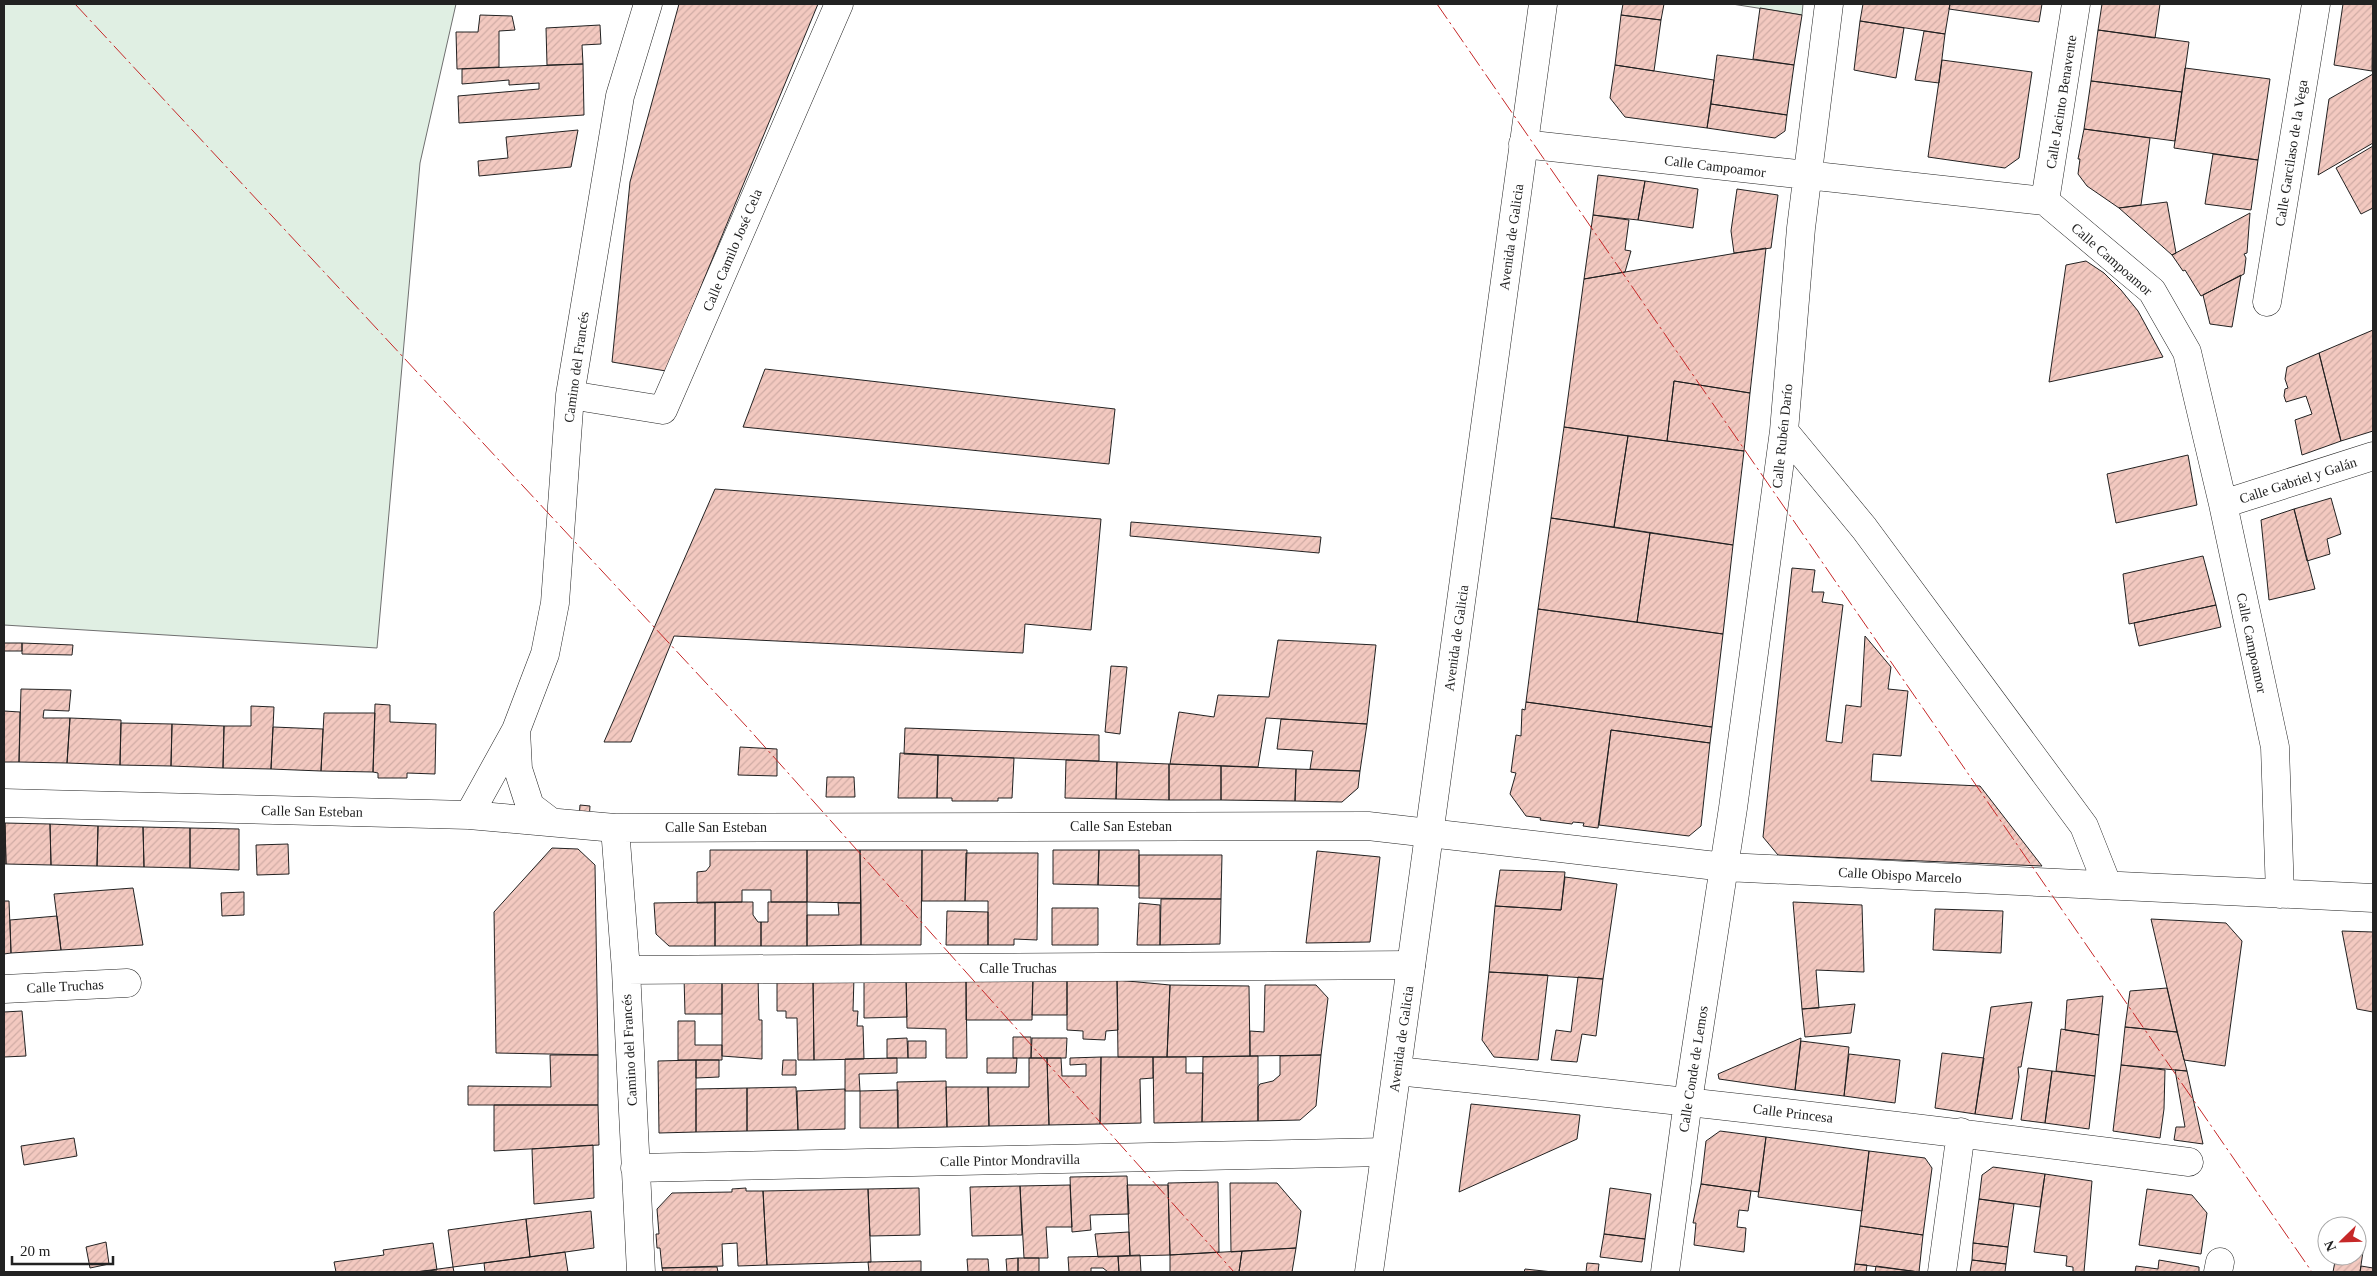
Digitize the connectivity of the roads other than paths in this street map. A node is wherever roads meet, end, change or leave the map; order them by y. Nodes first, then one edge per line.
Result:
1 (648, 4) edge
2 (839, 4) edge
3 (1543, 4) edge
4 (1829, 4) edge
5 (2076, 4) edge
6 (2316, 4) edge
7 (1523, 144) junction
8 (1806, 176) junction
9 (2045, 201) junction
10 (2267, 302) dead end
11 (570, 395) junction
12 (1784, 431) junction
13 (2373, 456) edge
14 (2223, 504) junction
15 (516, 730) junction
16 (4, 803) edge
17 (469, 815) junction
18 (551, 822) junction
19 (615, 828) junction
20 (1429, 834) junction
21 (1725, 867) junction
22 (2106, 884) junction
23 (2280, 894) junction
24 (2373, 898) edge
25 (1411, 965) junction
26 (626, 970) junction
27 (127, 983) dead end
28 (4, 989) edge
29 (1397, 1072) junction
30 (1688, 1101) junction
31 (1961, 1132) junction
32 (1385, 1152) junction
33 (2189, 1162) dead end
34 (635, 1168) junction
35 (642, 1272) edge
36 (1369, 1272) edge
37 (1665, 1272) edge
38 (1942, 1272) edge

1 - 11 street, Camino del Francés
2 - 11 street, Calle Camilo José Cela
3 - 7 street, Avenida de Galicia
4 - 8 street, Calle Rubén Darío
5 - 9 street, Calle Jacinto Benavente
6 - 10 street, Calle Garcilaso de la Vega
7 - 8 street, Calle Campoamor
7 - 20 street, Avenida de Galicia
8 - 9 street, Calle Campoamor
8 - 12 street, Calle Rubén Darío
9 - 14 street, Calle Campoamor
11 - 15 street, Camino del Francés
12 - 21 street, Calle Rubén Darío
12 - 22 street
13 - 14 street, Calle Gabriel y Galán
14 - 23 street, Calle Campoamor
15 - 17 street, Camino del Francés
15 - 18 street, Camino del Francés
16 - 17 street, Calle San Esteban
17 - 18 street, Calle San Esteban
18 - 19 street, Calle San Esteban
19 - 20 street, Calle San Esteban
19 - 26 street, Camino del Francés
20 - 21 street, Calle Obispo Marcelo
20 - 25 street, Avenida de Galicia
21 - 22 street, Calle Obispo Marcelo
21 - 30 street, Calle Conde de Lemos
22 - 23 street, Calle Obispo Marcelo
23 - 24 street, Calle Obispo Marcelo
25 - 26 street, Calle Truchas
25 - 29 street, Avenida de Galicia
26 - 34 street, Camino del Francés
27 - 28 street, Calle Truchas
29 - 30 street, Calle Princesa
29 - 32 street, Avenida de Galicia
30 - 31 street, Calle Princesa
30 - 37 street, Calle Conde de Lemos
31 - 33 street, Calle Princesa
31 - 38 street
32 - 34 street, Calle Pintor Mondravilla
32 - 36 street, Avenida de Galicia
34 - 35 street, Camino del Francés

